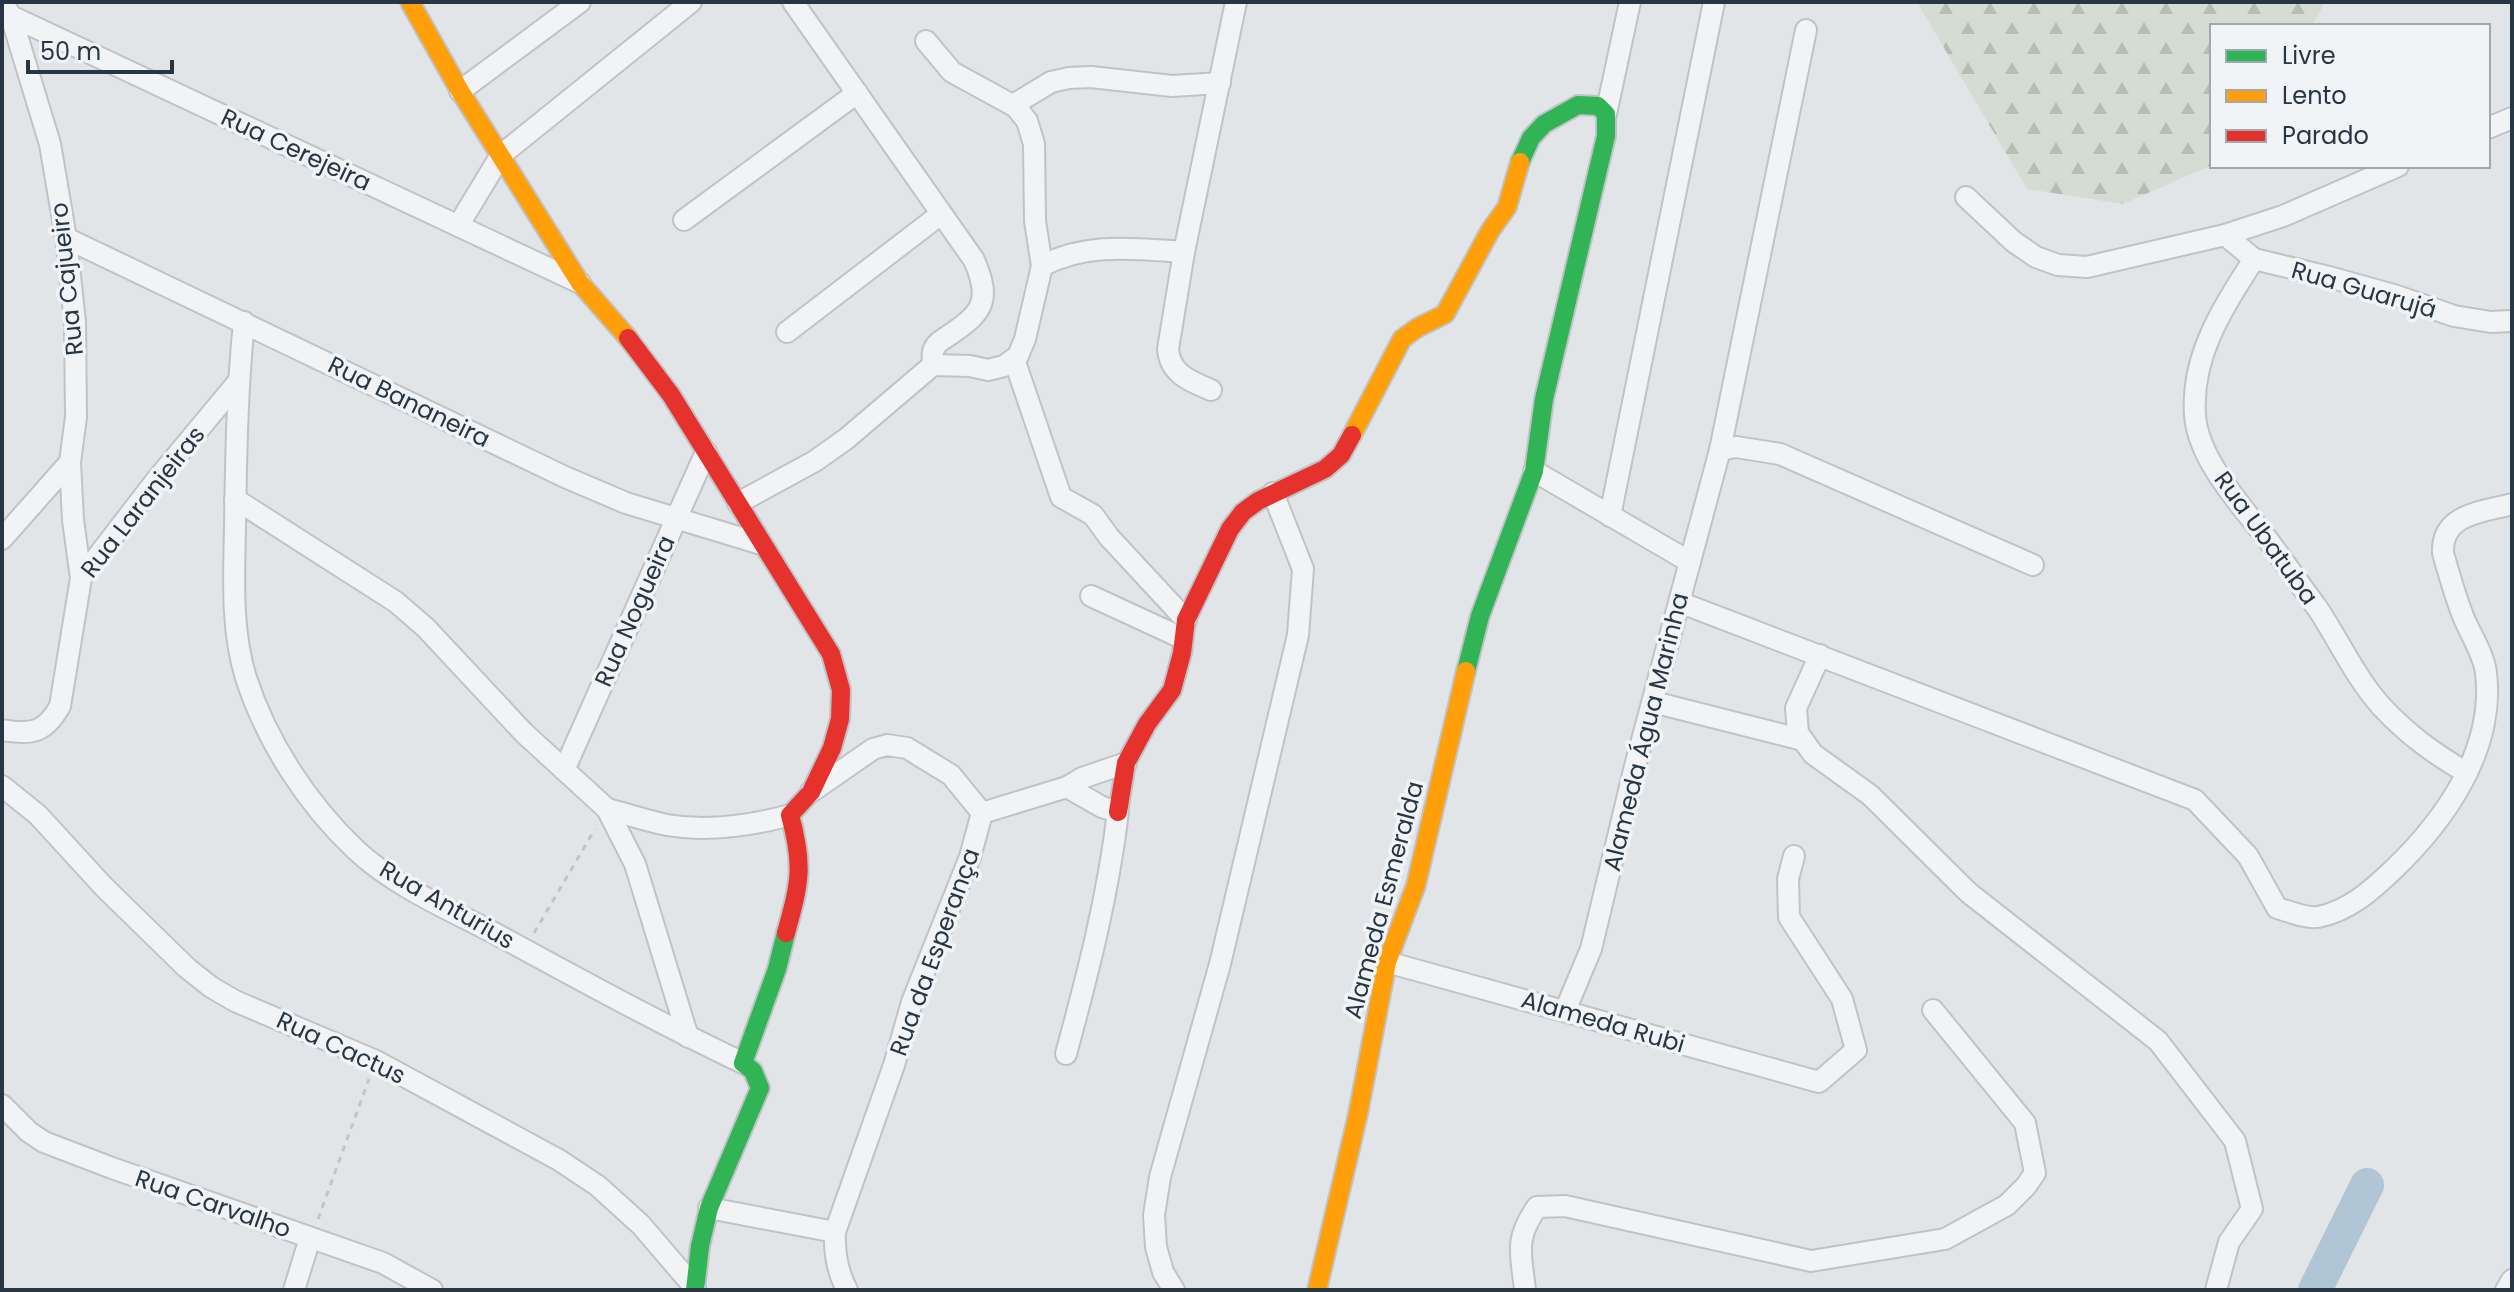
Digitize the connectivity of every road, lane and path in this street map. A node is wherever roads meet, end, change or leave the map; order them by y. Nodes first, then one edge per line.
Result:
1 (410, 2) edge
2 (580, 2) edge
3 (691, 2) edge
4 (793, 2) edge
5 (1236, 2) edge
6 (1630, 2) edge
7 (1714, 2) edge
8 (6, 9) edge
9 (1806, 30) dead end
10 (926, 41) dead end
11 (1220, 83) junction
12 (460, 91) junction
13 (857, 93) junction
14 (1013, 105) junction
15 (1606, 114) junction
16 (2512, 118) edge
17 (2490, 127) edge
18 (501, 155) junction
19 (2393, 168) edge
20 (1966, 197) dead end
21 (941, 214) junction
22 (684, 220) dead end
23 (458, 226) junction
24 (2225, 235) junction
25 (66, 238) junction
26 (1184, 252) junction
27 (2254, 259) junction
28 (1042, 266) junction
29 (580, 283) junction
30 (2512, 321) edge
31 (244, 322) junction
32 (787, 332) dead end
33 (1014, 359) junction
34 (933, 365) junction
35 (238, 382) junction
36 (1211, 390) dead end
37 (1720, 450) junction
38 (706, 452) junction
39 (70, 462) junction
40 (1534, 471) junction
41 (1273, 493) junction
42 (235, 499) junction
43 (738, 503) junction
44 (2507, 510) edge
45 (1610, 516) junction
46 (675, 520) junction
47 (2, 539) edge
48 (761, 544) junction
49 (1690, 562) junction
50 (2033, 565) dead end
51 (81, 578) junction
52 (1091, 596) dead end
53 (1679, 602) junction
54 (1184, 629) junction
55 (1820, 655) junction
56 (1653, 702) junction
57 (2, 730) edge
58 (1803, 740) junction
59 (1126, 763) junction
60 (564, 770) junction
61 (2467, 773) junction
62 (2, 786) edge
63 (1067, 787) junction
64 (811, 792) junction
65 (607, 809) junction
66 (1118, 812) junction
67 (982, 813) junction
68 (790, 815) junction
69 (1794, 856) dead end
70 (524, 949) junction
71 (1387, 962) junction
72 (1933, 1010) dead end
73 (1565, 1011) junction
74 (688, 1037) junction
75 (1066, 1054) dead end
76 (376, 1061) junction
77 (743, 1063) junction
78 (2, 1105) edge
79 (709, 1208) junction
80 (835, 1232) junction
81 (310, 1238) junction
82 (2512, 1280) edge
83 (695, 1289) edge
84 (294, 1290) edge
85 (432, 1290) edge
86 (847, 1290) edge
87 (1174, 1290) edge
88 (1317, 1290) edge
89 (1525, 1290) edge
90 (2216, 1290) edge
91 (2506, 1290) edge

1 - 12 street
2 - 12 street
3 - 18 street
4 - 13 street
5 - 11 street
6 - 15 street
7 - 45 street
8 - 23 street, Rua Cerejeira
8 - 25 street, Rua Cajueiro
9 - 37 street, Alameda Água Marinha
10 - 14 street
11 - 14 street
11 - 26 street
12 - 18 street
13 - 21 street
13 - 22 street
14 - 28 street
15 - 40 street, Alameda Esmeralda
15 - 41 street
16 - 17 street
18 - 23 street
18 - 29 street
19 - 24 street
20 - 24 street
21 - 32 street
21 - 34 street
23 - 29 street, Rua Cerejeira
24 - 27 street, Rua Guarujá
25 - 31 street, Rua Bananeira
25 - 39 street, Rua Cajueiro
26 - 28 street
26 - 36 street
27 - 30 street, Rua Guarujá
27 - 61 street, Rua Ubatuba
28 - 33 street
29 - 38 street
31 - 35 street, Rua Anturius
31 - 46 street, Rua Bananeira
33 - 34 street
33 - 54 street
34 - 43 street
35 - 42 street, Rua Anturius
35 - 51 street, Rua Laranjeiras
37 - 49 street, Alameda Água Marinha
37 - 50 street
38 - 43 street
38 - 46 street, Rua Nogueira
39 - 47 street
39 - 51 street, Rua Cajueiro
40 - 45 street
40 - 71 street, Alameda Esmeralda
41 - 54 street
41 - 87 street
42 - 60 street
42 - 70 street, Rua Anturius
43 - 48 street
44 - 61 street
45 - 49 street
46 - 48 street, Rua Bananeira
46 - 60 street, Rua Nogueira
48 - 64 street
49 - 53 street, Alameda Água Marinha
51 - 57 street, Rua Laranjeiras
52 - 54 street
53 - 55 street
53 - 56 street, Alameda Água Marinha
54 - 59 street
55 - 58 street
55 - 61 street
56 - 58 street
56 - 73 street, Alameda Água Marinha
58 - 90 street
59 - 63 street
59 - 66 street
60 - 65 street
62 - 76 street, Rua Cactus
63 - 66 street
63 - 67 street
64 - 67 street
64 - 68 street
65 - 68 street
65 - 70 path
65 - 74 street
66 - 75 street
67 - 80 street, Rua da Esperança
68 - 77 street
69 - 73 street, Alameda Rubi
70 - 74 street, Rua Anturius
71 - 73 street, Alameda Rubi
71 - 88 street, Alameda Esmeralda
72 - 89 street
74 - 77 street, Rua Anturius
76 - 81 path
76 - 83 street, Rua Cactus
77 - 79 street
78 - 81 street, Rua Carvalho
79 - 80 street
79 - 83 street
80 - 86 street, Rua da Esperança
81 - 84 street
81 - 85 street, Rua Carvalho
82 - 91 street

